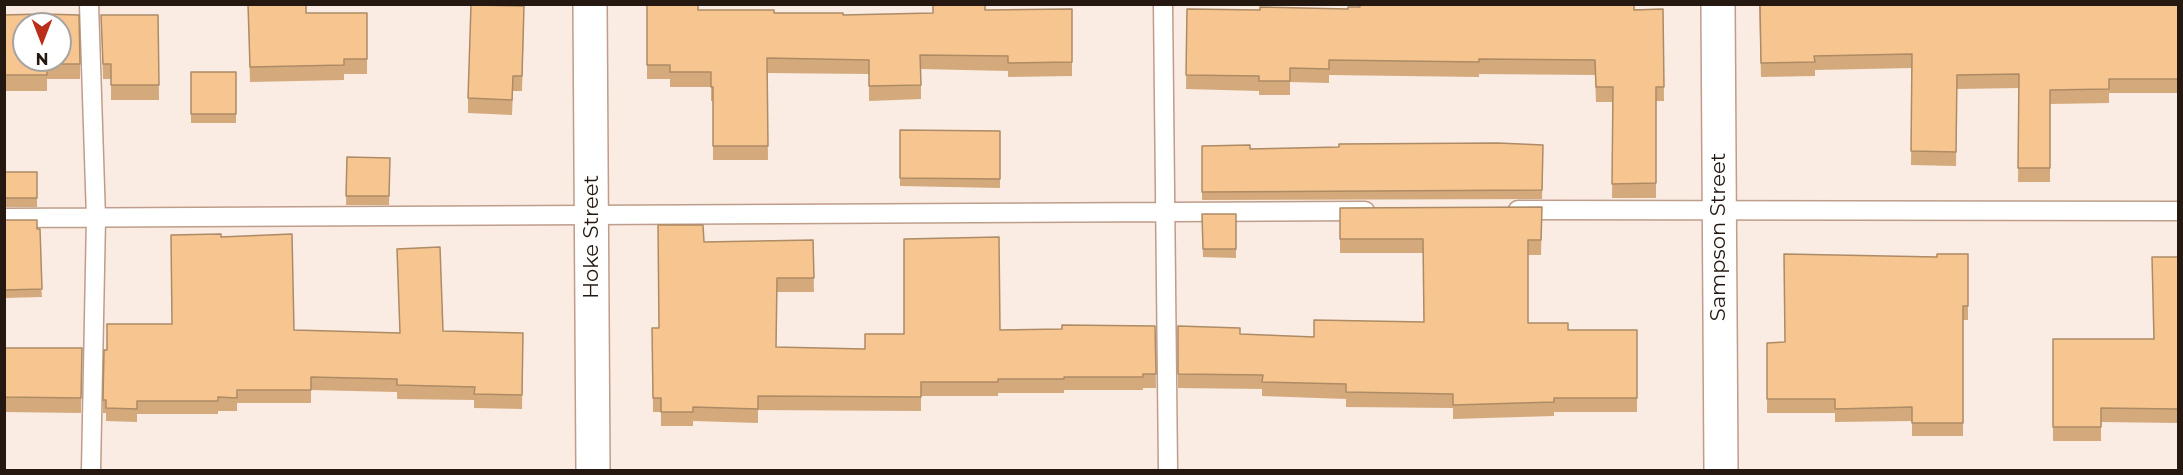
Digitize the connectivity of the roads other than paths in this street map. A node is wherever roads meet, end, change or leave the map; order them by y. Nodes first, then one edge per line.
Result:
1 (88, 4) edge
2 (590, 4) edge
3 (1163, 4) edge
4 (1718, 4) edge
5 (1719, 209) junction
6 (1500, 210) edge
7 (1380, 211) edge
8 (2178, 211) edge
9 (1165, 212) junction
10 (591, 216) junction
11 (4, 218) edge
12 (96, 218) junction
13 (91, 471) edge
14 (593, 471) edge
15 (1168, 471) edge
16 (1721, 471) edge

1 - 12 lane
2 - 10 street, Hoke Street
3 - 9 lane
4 - 5 street, Sampson Street
5 - 6 lane
5 - 8 lane
5 - 16 street, Sampson Street
7 - 9 lane
9 - 10 lane
9 - 15 lane
10 - 12 lane
10 - 14 street, Hoke Street
11 - 12 lane
12 - 13 lane

